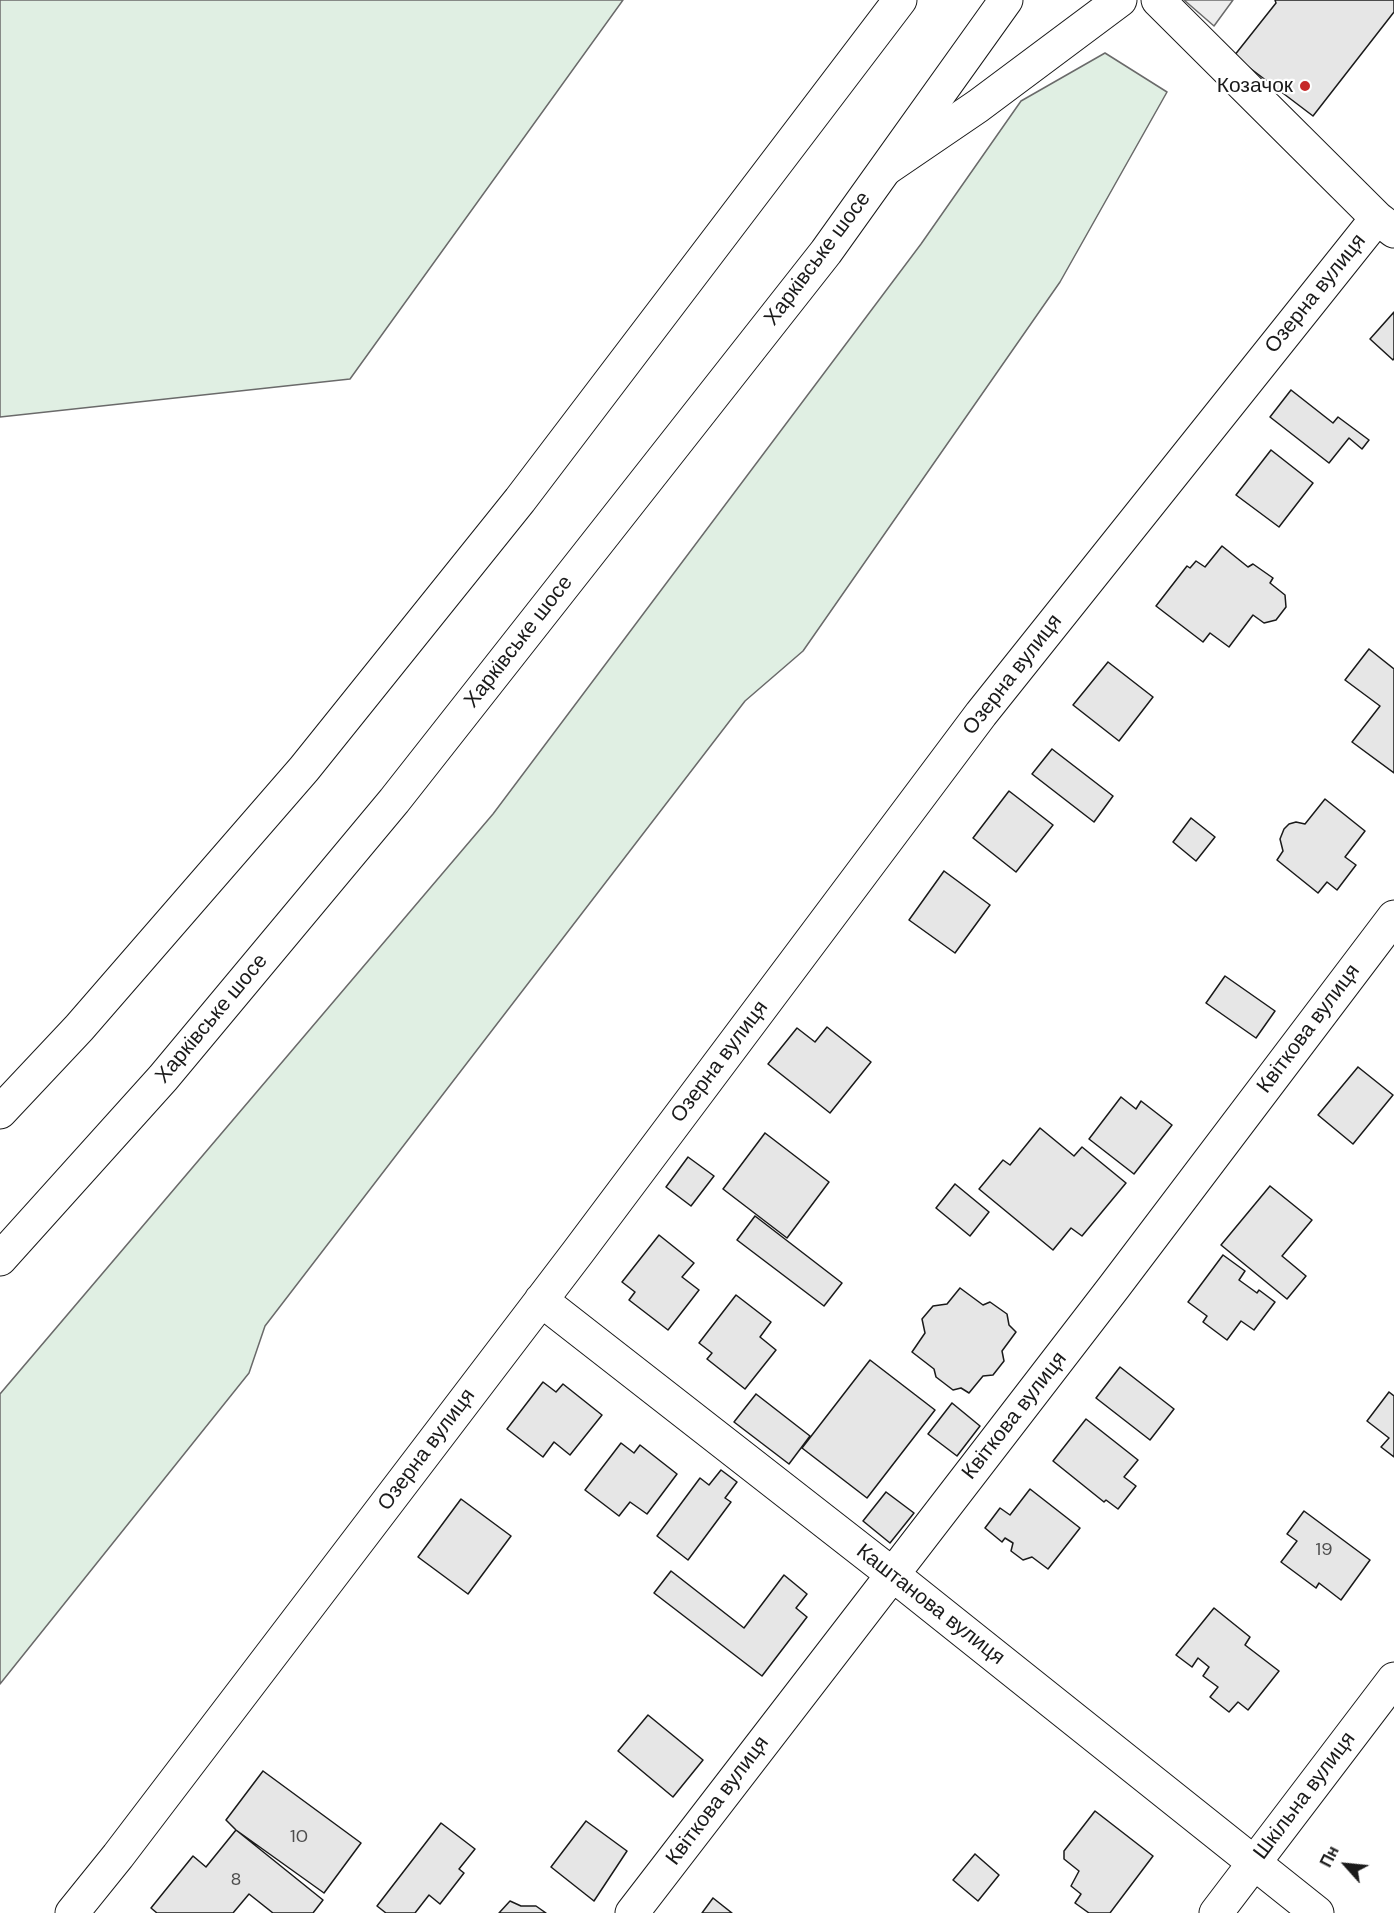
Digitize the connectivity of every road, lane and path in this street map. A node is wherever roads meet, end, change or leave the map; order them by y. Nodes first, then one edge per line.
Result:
1 (900, 0) edge
2 (1006, 0) edge
3 (1120, 0) edge
4 (1158, 0) edge
5 (885, 169) junction
6 (1385, 224) edge
7 (1394, 917) edge
8 (0, 1112) edge
9 (0, 1259) edge
10 (541, 1300) junction
11 (892, 1574) junction
12 (1394, 1679) edge
13 (1254, 1863) junction
14 (72, 1913) edge
15 (632, 1913) edge
16 (1216, 1913) edge
17 (1317, 1913) edge

1 - 8 main road
2 - 5 main road, Харківське шосе
3 - 5 main road
4 - 6 main road
5 - 9 main road, Харківське шосе
6 - 10 main road, Озерна вулиця
7 - 11 main road, Квіткова вулиця
10 - 11 main road, Каштанова вулиця
10 - 14 main road, Озерна вулиця
11 - 13 main road, Каштанова вулиця
11 - 15 main road, Квіткова вулиця
12 - 13 main road, Шкільна вулиця
13 - 16 main road, Шкільна вулиця
13 - 17 main road, Каштанова вулиця

